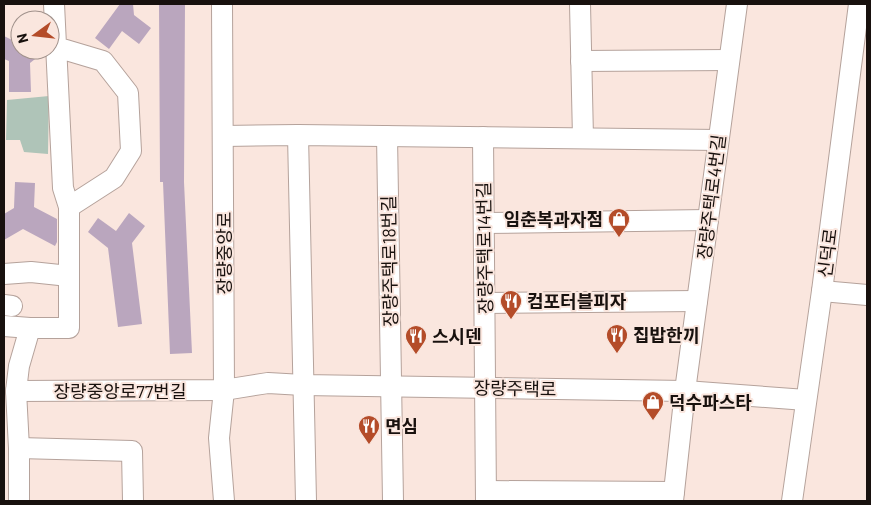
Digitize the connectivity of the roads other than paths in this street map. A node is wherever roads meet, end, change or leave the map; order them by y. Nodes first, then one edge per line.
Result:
1 (222, 4) edge
2 (580, 4) edge
3 (737, 4) edge
4 (861, 16) edge
5 (60, 48) edge
6 (57, 60) edge
7 (730, 60) junction
8 (581, 61) junction
9 (298, 135) junction
10 (224, 136) junction
11 (387, 136) junction
12 (483, 137) junction
13 (583, 138) junction
14 (718, 140) junction
15 (69, 207) junction
16 (708, 220) junction
17 (484, 223) junction
18 (4, 274) edge
19 (69, 276) junction
20 (822, 291) junction
21 (867, 295) edge
22 (697, 301) junction
23 (485, 303) junction
24 (4, 326) edge
25 (30, 328) junction
26 (302, 385) junction
27 (390, 387) junction
28 (486, 388) junction
29 (224, 390) junction
30 (16, 391) junction
31 (685, 391) junction
32 (806, 400) junction
33 (19, 448) junction
34 (486, 496) edge
35 (673, 497) edge
36 (19, 501) edge
37 (133, 501) edge
38 (224, 501) edge
39 (306, 501) edge
40 (393, 501) edge
41 (792, 501) edge

1 - 10 street, 장량중앙로
2 - 8 street
3 - 7 street, 장량주택로4번길
4 - 20 street, 신덕로
5 - 15 street
6 - 15 street
7 - 8 street
7 - 14 street, 장량주택로4번길
8 - 13 street
9 - 10 street
9 - 11 street
9 - 26 street
10 - 29 street, 장량중앙로
11 - 12 street
11 - 27 street, 장량주택로18번길
12 - 13 street
12 - 17 street, 장량주택로14번길
13 - 14 street
14 - 16 street, 장량주택로4번길
15 - 19 street
16 - 17 street
16 - 22 street, 장량주택로4번길
17 - 23 street, 장량주택로14번길
18 - 19 street
19 - 25 street
20 - 21 street
20 - 32 street, 신덕로
22 - 23 street
22 - 31 street, 장량주택로4번길
23 - 28 street, 장량주택로14번길
24 - 25 street
25 - 30 street
26 - 27 street, 장량주택로
26 - 29 street, 장량주택로
26 - 39 street
27 - 28 street, 장량주택로
27 - 40 street, 장량주택로18번길
28 - 31 street, 장량주택로
28 - 34 street, 장량주택로14번길
29 - 30 street, 장량중앙로77번길
29 - 38 street, 장량중앙로
30 - 33 street
31 - 32 street, 장량주택로
31 - 35 street, 장량주택로4번길
32 - 41 street, 신덕로
33 - 36 street
33 - 37 street
34 - 35 street

